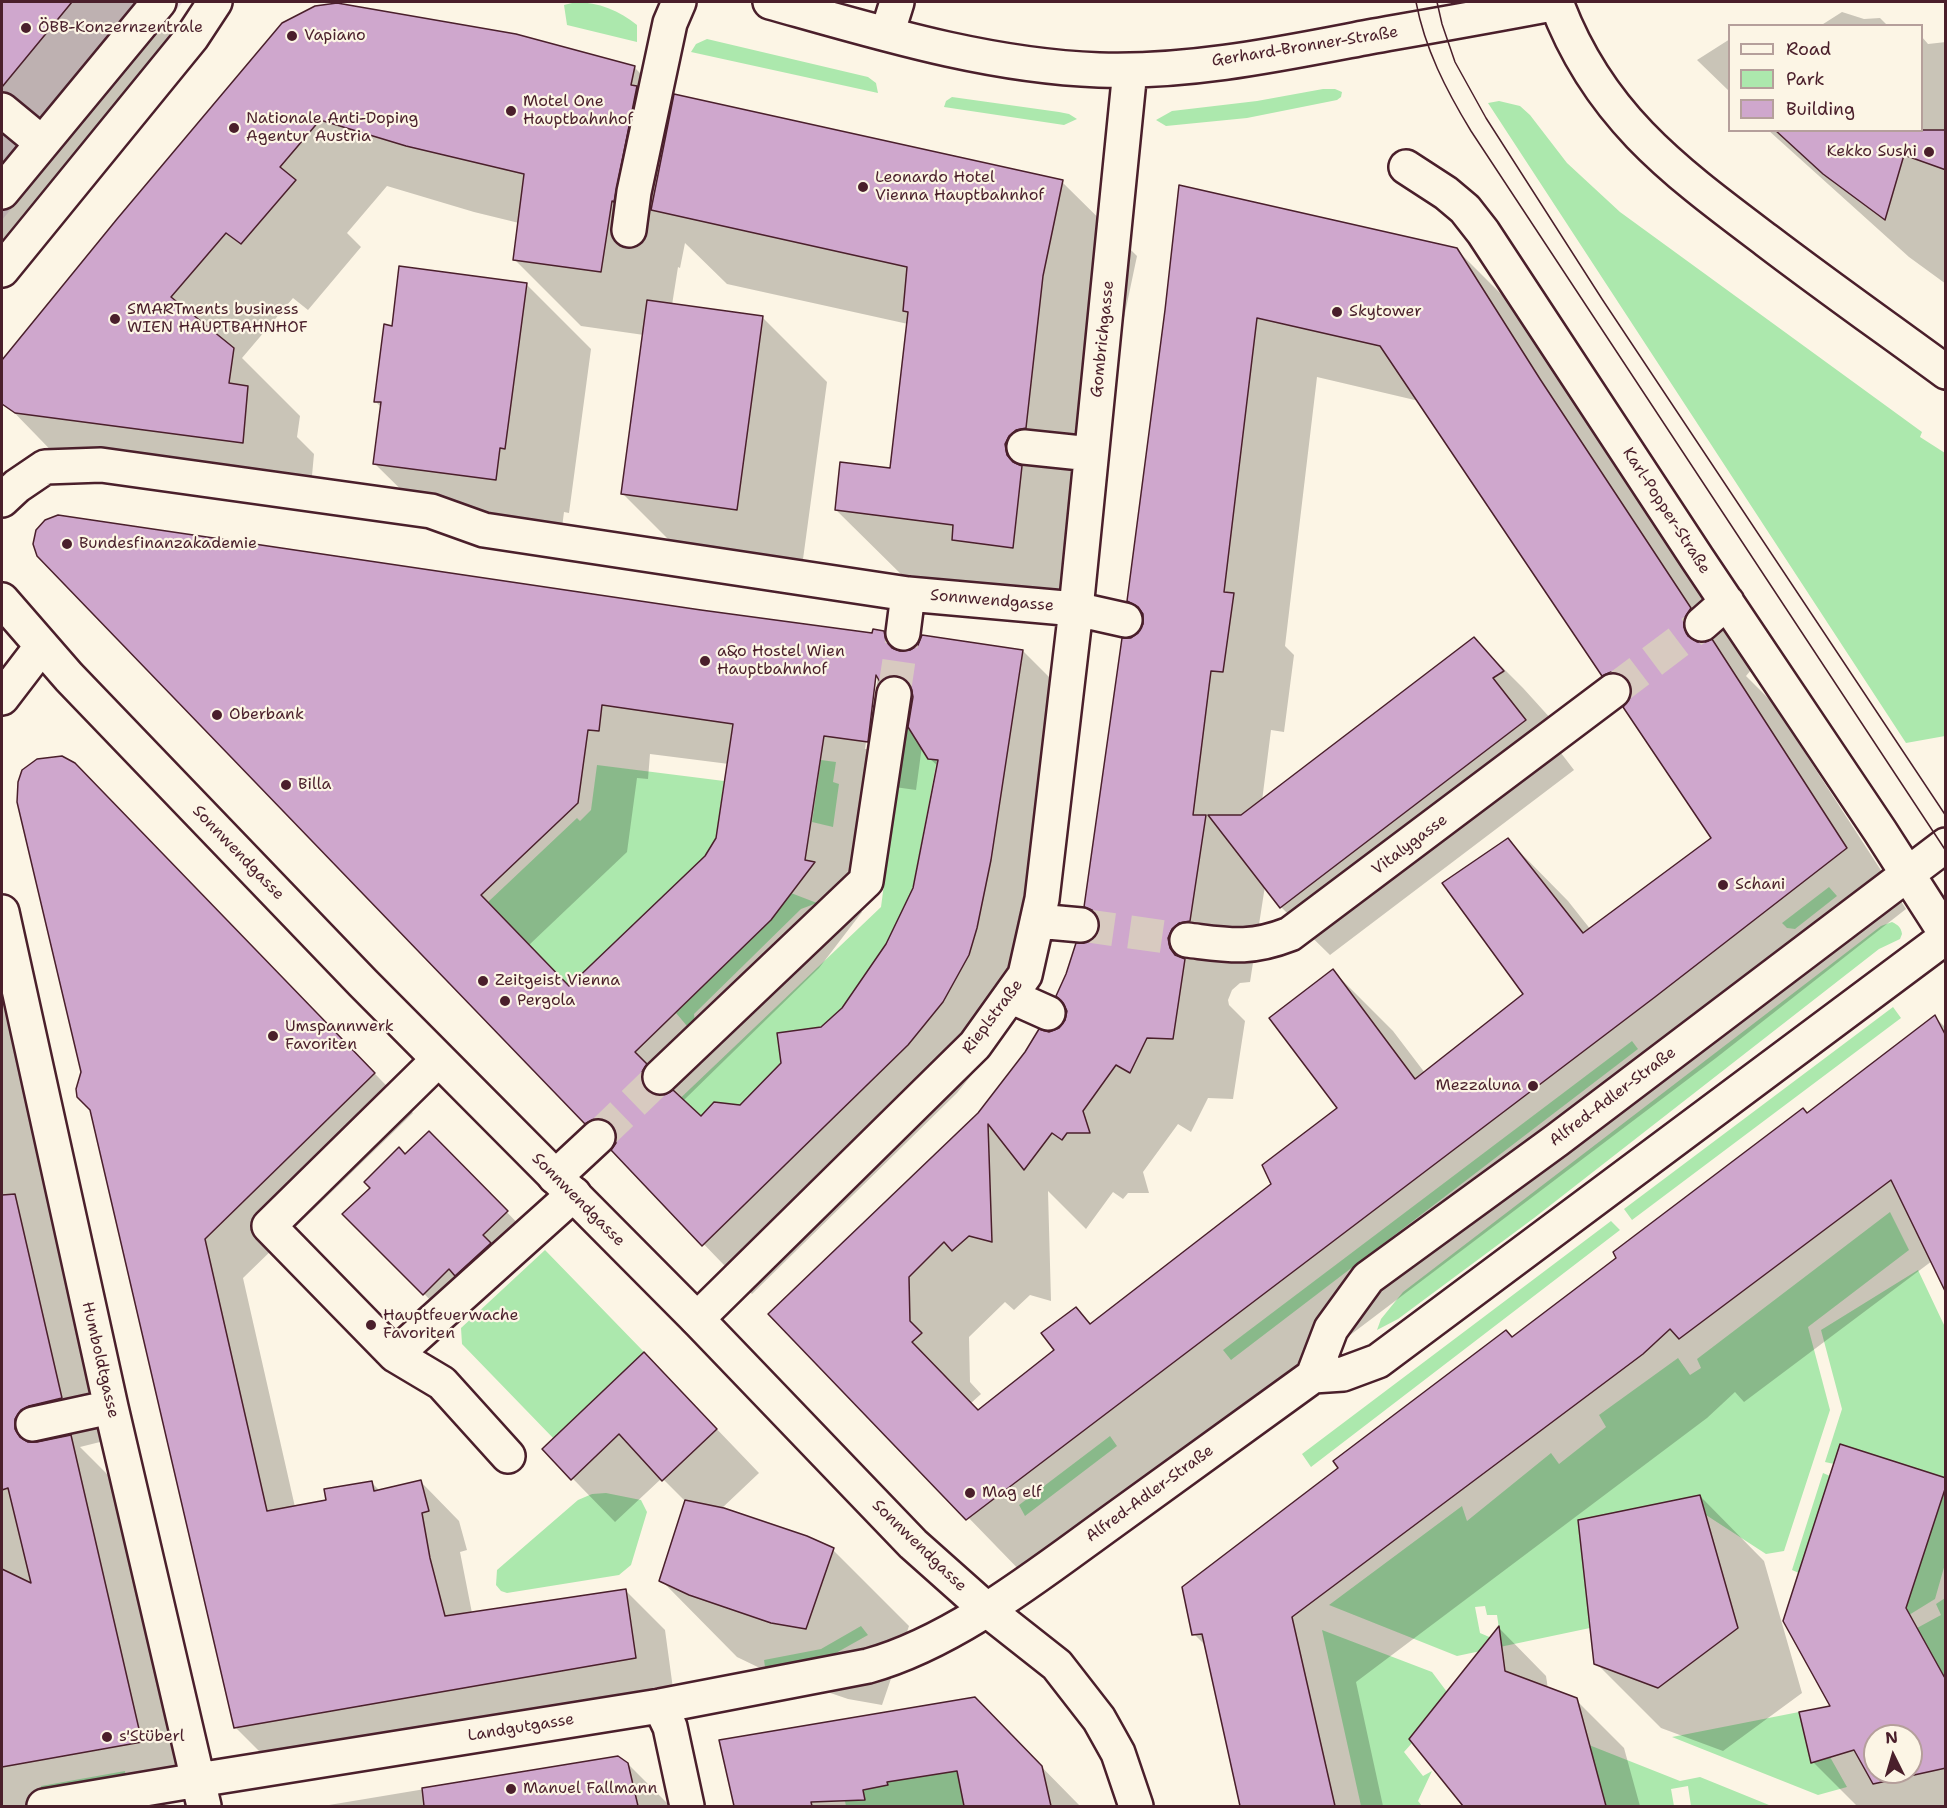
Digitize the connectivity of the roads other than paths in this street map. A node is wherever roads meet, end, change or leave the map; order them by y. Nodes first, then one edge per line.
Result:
1 (159, 2) edge
2 (215, 2) edge
3 (679, 2) edge
4 (770, 2) edge
5 (897, 2) edge
6 (1556, 2) edge
7 (887, 34) junction
8 (1130, 70) junction
9 (2, 110) edge
10 (42, 143) junction
11 (1406, 167) dead end
12 (2, 192) edge
13 (629, 230) dead end
14 (2, 270) edge
15 (1946, 372) edge
16 (1024, 447) dead end
17 (1091, 454) junction
18 (2, 501) edge
19 (908, 594) junction
20 (2, 600) edge
21 (1727, 602) junction
22 (1076, 609) junction
23 (1125, 620) dead end
24 (1702, 624) tunnel mouth
25 (903, 633) tunnel mouth
26 (41, 647) junction
27 (1613, 691) tunnel mouth
28 (894, 694) tunnel mouth
29 (2, 698) edge
30 (1946, 845) edge
31 (1907, 873) junction
32 (2, 912) edge
33 (1037, 921) junction
34 (1081, 925) tunnel mouth
35 (1946, 935) edge
36 (1187, 940) tunnel mouth
37 (1010, 996) junction
38 (1048, 1013) dead end
39 (438, 1060) junction
40 (660, 1077) tunnel mouth
41 (598, 1137) tunnel mouth
42 (564, 1186) junction
43 (697, 1319) junction
44 (395, 1355) junction
45 (1312, 1376) junction
46 (111, 1407) junction
47 (33, 1424) dead end
48 (508, 1456) dead end
49 (986, 1609) junction
50 (660, 1706) junction
51 (201, 1793) edge
52 (44, 1806) edge
53 (687, 1806) edge
54 (1137, 1806) edge

1 - 10 street
2 - 14 street
3 - 13 street
4 - 7 street, Gerhard-Bronner-Straße
5 - 7 street
6 - 8 street, Gerhard-Bronner-Straße
6 - 15 street
7 - 8 street, Gerhard-Bronner-Straße
8 - 17 street, Gombrichgasse
9 - 10 street
10 - 12 street
11 - 21 street, Karl-Popper-Straße
16 - 17 street
17 - 22 street, Gombrichgasse
18 - 19 street, Sonnwendgasse
19 - 22 street, Sonnwendgasse
19 - 25 street
20 - 26 street, Sonnwendgasse
21 - 24 street
21 - 31 street, Karl-Popper-Straße
22 - 23 street, Sonnwendgasse
22 - 33 street, Rieplstraße
26 - 29 street
26 - 39 street, Sonnwendgasse
27 - 36 street, Vitalygasse
28 - 40 street
30 - 31 street, Alfred-Adler-Straße
31 - 35 street, Karl-Popper-Straße
31 - 45 street, Alfred-Adler-Straße
32 - 46 street, Humboldtgasse
33 - 34 street
33 - 37 street, Rieplstraße
35 - 45 street
37 - 38 street
37 - 43 street, Rieplstraße
39 - 42 street, Sonnwendgasse
39 - 44 street
41 - 42 street
42 - 43 street, Sonnwendgasse
42 - 44 street
43 - 49 street, Sonnwendgasse
44 - 48 street
45 - 49 street, Alfred-Adler-Straße
46 - 47 street
46 - 51 street, Humboldtgasse
49 - 50 street, Landgutgasse
49 - 54 street, Sonnwendgasse
50 - 51 street, Landgutgasse
50 - 53 street
51 - 52 street, Landgutgasse

